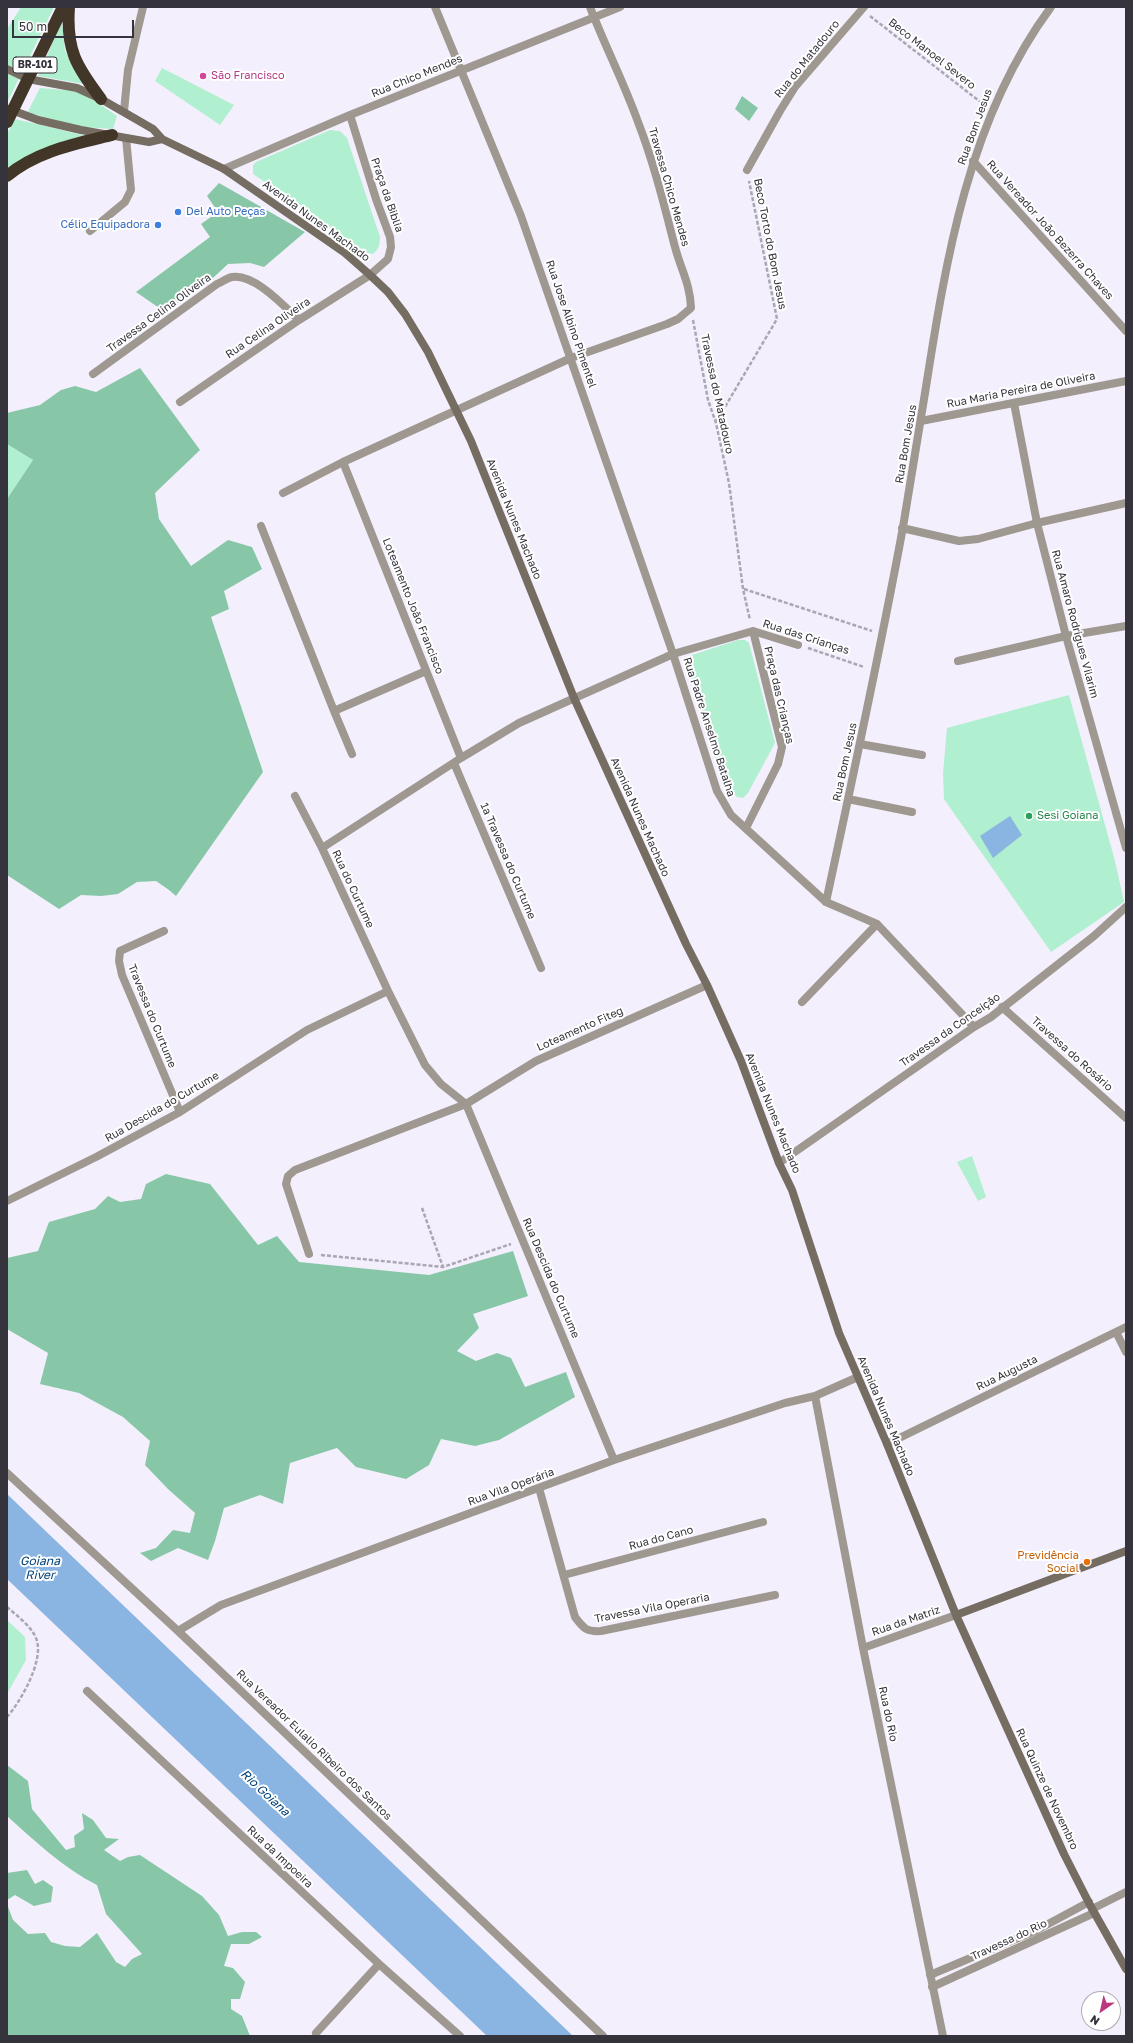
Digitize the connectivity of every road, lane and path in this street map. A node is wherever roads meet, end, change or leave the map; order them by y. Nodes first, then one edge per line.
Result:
1 (63, 7) edge
2 (69, 7) edge
3 (143, 7) edge
4 (435, 7) edge
5 (590, 7) edge
6 (620, 7) edge
7 (1050, 7) edge
8 (863, 8) edge
9 (594, 18) junction
10 (7, 68) edge
11 (462, 70) junction
12 (28, 79) junction
13 (101, 99) junction
14 (10, 110) edge
15 (992, 110) junction
16 (124, 111) junction
17 (350, 115) junction
18 (7, 122) edge
19 (112, 135) junction
20 (126, 138) junction
21 (162, 139) junction
22 (973, 161) junction
23 (224, 169) junction
24 (747, 170) joint
25 (7, 176) edge
26 (90, 231) dead end
27 (370, 275) junction
28 (691, 308) junction
29 (299, 320) junction
30 (1126, 331) edge
31 (571, 358) junction
32 (93, 374) dead end
33 (1126, 381) edge
34 (180, 402) dead end
35 (1014, 403) junction
36 (457, 410) junction
37 (921, 421) junction
38 (716, 423) junction
39 (344, 462) junction
40 (283, 492) dead end
41 (1126, 503) edge
42 (1037, 523) junction
43 (261, 526) dead end
44 (902, 528) junction
45 (744, 589) junction
46 (1126, 626) edge
47 (752, 631) junction
48 (883, 634) junction
49 (1066, 636) junction
50 (798, 644) joint
51 (673, 654) junction
52 (958, 661) dead end
53 (875, 670) junction
54 (426, 671) junction
55 (574, 698) junction
56 (334, 711) junction
57 (860, 744) junction
58 (352, 754) dead end
59 (922, 755) dead end
60 (461, 758) junction
61 (454, 763) junction
62 (295, 796) dead end
63 (848, 799) junction
64 (912, 812) dead end
65 (746, 828) junction
66 (322, 848) junction
67 (1126, 848) edge
68 (826, 902) junction
69 (1126, 907) edge
70 (877, 924) junction
71 (164, 931) dead end
72 (541, 968) dead end
73 (708, 985) junction
74 (388, 991) junction
75 (802, 1002) dead end
76 (1002, 1007) junction
77 (974, 1027) junction
78 (466, 1104) junction
79 (180, 1112) junction
80 (1126, 1118) edge
81 (779, 1163) junction
82 (7, 1201) edge
83 (422, 1208) dead end
84 (523, 1240) junction
85 (310, 1254) joint
86 (442, 1267) junction
87 (1126, 1326) edge
88 (1116, 1332) junction
89 (1126, 1352) edge
90 (858, 1377) junction
91 (815, 1396) junction
92 (887, 1444) junction
93 (614, 1460) junction
94 (7, 1473) edge
95 (539, 1488) junction
96 (762, 1522) dead end
97 (1126, 1551) edge
98 (564, 1575) junction
99 (775, 1595) dead end
100 (7, 1606) edge
101 (956, 1615) junction
102 (178, 1631) junction
103 (863, 1648) junction
104 (87, 1691) dead end
105 (7, 1717) edge
106 (1126, 1892) edge
107 (1092, 1908) junction
108 (379, 1964) junction
109 (1126, 1970) edge
110 (930, 1975) junction
111 (932, 1987) junction
112 (316, 2033) dead end
113 (460, 2036) edge
114 (603, 2036) edge
115 (943, 2036) edge

1 - 12 highway, BR-101
2 - 13 highway
3 - 16 street
4 - 11 street, Rua Jose Albino Pimentel
5 - 9 street, Travessa Chico Mendes
6 - 9 street, Rua Chico Mendes
7 - 15 street, Rua Bom Jesus
8 - 15 path, Beco Manoel Severo
8 - 24 street, Rua do Matadouro
9 - 11 street, Rua Chico Mendes
9 - 28 street, Travessa Chico Mendes
10 - 12 street, Avenida Nunes Machado
11 - 17 street, Rua Chico Mendes
11 - 31 street, Rua Jose Albino Pimentel
12 - 13 street, Avenida Nunes Machado
12 - 14 highway, BR-101
13 - 16 street, Avenida Nunes Machado
14 - 18 highway, BR-101
14 - 19 street
15 - 22 street, Rua Bom Jesus
16 - 21 street, Avenida Nunes Machado
17 - 23 street, Rua Chico Mendes
17 - 27 street, Praça da Biblia
19 - 20 street
19 - 25 highway
20 - 21 street
20 - 26 street
21 - 23 street, Avenida Nunes Machado
22 - 30 street, Rua Vereador João Bezerra Chaves
22 - 37 street, Rua Bom Jesus
23 - 27 street, Avenida Nunes Machado
24 - 38 path, Beco Torto do Bom Jesus
27 - 29 street, Rua Celina Oliveira
27 - 36 street, Avenida Nunes Machado
28 - 31 street
28 - 38 path, Travessa do Matadouro
29 - 32 street, Travessa Celina Oliveira
29 - 34 street, Rua Celina Oliveira
31 - 36 street
31 - 51 street, Rua Jose Albino Pimentel
33 - 35 street, Rua Maria Pereira de Oliveira
35 - 37 street, Rua Maria Pereira de Oliveira
35 - 42 street, Rua Amaro Rodrigues Vilarim
36 - 39 street
36 - 55 street, Avenida Nunes Machado
37 - 44 street, Rua Bom Jesus
38 - 45 path, Travessa do Matadouro
39 - 40 street
39 - 54 street, Loteamento João Francisco
41 - 42 street
42 - 44 street
42 - 49 street, Rua Amaro Rodrigues Vilarim
43 - 56 street
44 - 48 street, Rua Bom Jesus
45 - 47 path, Travessa do Matadouro
45 - 48 path
46 - 49 street
47 - 50 street, Rua das Crianças
47 - 51 street, Rua das Crianças
47 - 65 street, Praça das Crianças
48 - 53 street, Rua Bom Jesus
49 - 52 street
49 - 67 street, Rua Amaro Rodrigues Vilarim
50 - 53 path, Rua das Crianças
51 - 55 street, Rua das Crianças
51 - 65 street, Rua Padre Anselmo Batalha
53 - 57 street, Rua Bom Jesus
54 - 56 street
54 - 60 street, Loteamento João Francisco
55 - 60 street, Rua do Curtume
55 - 73 street, Avenida Nunes Machado
56 - 58 street
57 - 59 street
57 - 63 street, Rua Bom Jesus
60 - 61 street, Rua do Curtume
61 - 66 street, Rua do Curtume
61 - 72 street, 1ª Travessa do Curtume
62 - 66 street
63 - 64 street
63 - 68 street, Rua Bom Jesus
65 - 68 street, Rua Padre Anselmo Batalha
66 - 74 street, Rua do Curtume
68 - 70 street, Rua Padre Anselmo Batalha
69 - 76 street, Travessa da Conceição
70 - 75 street
70 - 77 street, Rua Padre Anselmo Batalha
71 - 79 street, Travessa do Curtume
73 - 78 street, Loteamento Fiteg
73 - 81 street, Avenida Nunes Machado
74 - 78 street, Rua do Curtume
74 - 79 street, Rua Descida do Curtume
76 - 77 street, Travessa da Conceição
76 - 80 street, Travessa do Rosário
77 - 81 street, Travessa da Conceição
78 - 84 street, Rua Descida do Curtume
78 - 85 street, Loteamento Fiteg
79 - 82 street, Rua Descida do Curtume
81 - 90 street, Avenida Nunes Machado
83 - 86 path
84 - 86 path
84 - 93 street, Rua Descida do Curtume
85 - 86 path
87 - 88 street, Rua Augusta
88 - 89 street
88 - 92 street, Rua Augusta
90 - 91 street, Rua Vila Operária
90 - 92 street, Avenida Nunes Machado
91 - 93 street, Rua Vila Operária
91 - 103 street, Rua do Rio
92 - 101 street, Avenida Nunes Machado
93 - 95 street, Rua Vila Operária
94 - 102 street, Rua Vereador Eulalio Ribeiro dos Santos
95 - 98 street, Travessa Vila Operaria
95 - 102 street, Rua Vila Operária
96 - 98 street, Rua do Cano
97 - 101 street
98 - 99 street, Travessa Vila Operaria
100 - 105 path
101 - 103 street, Rua da Matriz
101 - 107 street, Rua Quinze de Novembro
102 - 114 street, Rua Vereador Eulalio Ribeiro dos Santos
103 - 110 street, Rua do Rio
104 - 108 street, Rua da Impoeira
106 - 107 street
107 - 109 street, Rua Quinze de Novembro
107 - 110 street, Travessa do Rio
107 - 111 street, Travessa do Rio
108 - 112 street
108 - 113 street, Rua da Impoeira
110 - 111 street, Rua do Rio
111 - 115 street, Rua do Rio

